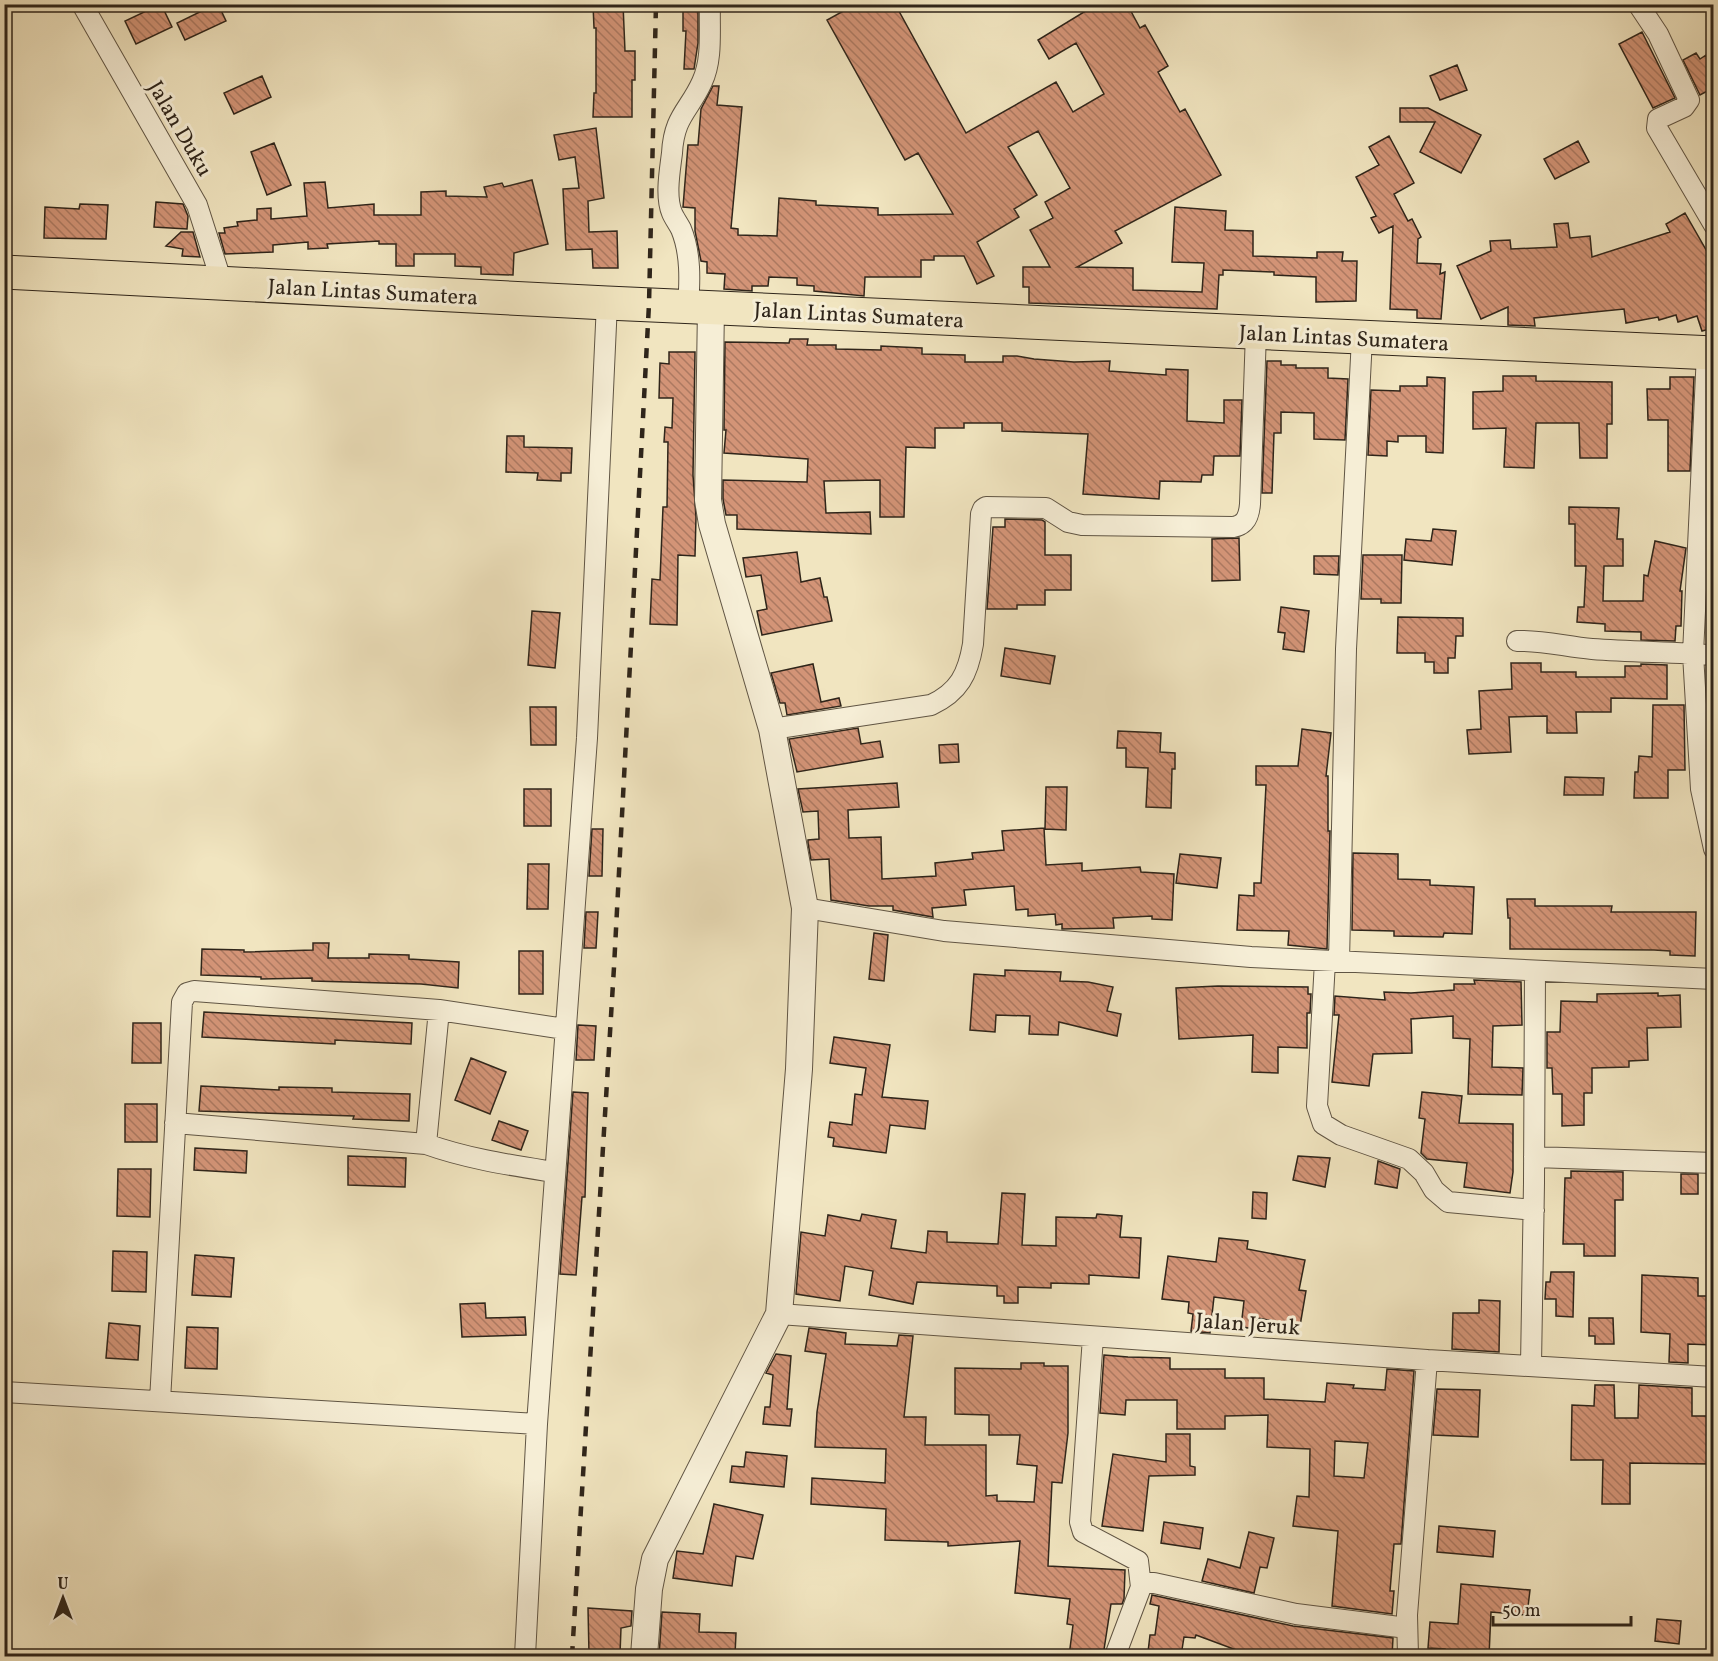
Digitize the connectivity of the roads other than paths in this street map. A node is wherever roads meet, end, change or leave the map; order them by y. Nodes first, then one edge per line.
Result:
1 (82, 4) edge
2 (710, 4) edge
3 (1638, 4) edge
4 (1713, 225) edge
5 (4, 273) edge
6 (222, 283) junction
7 (607, 303) junction
8 (700, 307) junction
9 (1256, 332) junction
10 (1362, 338) junction
11 (1710, 353) edge
12 (1517, 641) dead end
13 (1693, 654) junction
14 (1713, 655) edge
15 (1705, 704) edge
16 (772, 729) junction
17 (1713, 849) edge
18 (805, 908) junction
19 (1332, 961) junction
20 (1535, 971) junction
21 (1713, 980) edge
22 (439, 1010) junction
23 (565, 1029) junction
24 (176, 1123) junction
25 (426, 1144) junction
26 (1534, 1157) junction
27 (1713, 1162) edge
28 (554, 1172) junction
29 (1534, 1210) junction
30 (779, 1314) junction
31 (1093, 1336) junction
32 (1427, 1360) junction
33 (1531, 1365) junction
34 (1713, 1377) edge
35 (4, 1392) edge
36 (160, 1401) junction
37 (537, 1424) junction
38 (1141, 1587) junction
39 (1407, 1628) junction
40 (525, 1656) edge
41 (644, 1656) edge
42 (1115, 1656) edge
43 (1408, 1656) edge

1 - 6 street, Jalan Duku
2 - 8 street
3 - 4 street
5 - 6 highway, Jalan Lintas Sumatera
6 - 7 highway, Jalan Lintas Sumatera
7 - 8 highway, Jalan Lintas Sumatera
7 - 23 street
8 - 9 highway, Jalan Lintas Sumatera
8 - 16 street
9 - 10 highway, Jalan Lintas Sumatera
9 - 16 street
10 - 11 highway, Jalan Lintas Sumatera
10 - 19 street
11 - 13 street
12 - 13 street
13 - 14 street
13 - 15 street
15 - 17 street
16 - 18 street
18 - 19 street
18 - 30 street
19 - 20 street
19 - 29 street
20 - 21 street
20 - 26 street
22 - 23 street
22 - 24 street
22 - 25 street
23 - 28 street
24 - 25 street
24 - 36 street
25 - 28 street
26 - 27 street
26 - 29 street
28 - 37 street
29 - 33 street
30 - 31 street, Jalan Jeruk
30 - 41 street
31 - 32 street, Jalan Jeruk
31 - 38 street
32 - 33 street, Jalan Jeruk
32 - 39 street
33 - 34 street, Jalan Jeruk
35 - 36 street
36 - 37 street
37 - 40 street
38 - 39 street
38 - 42 street
39 - 43 street

